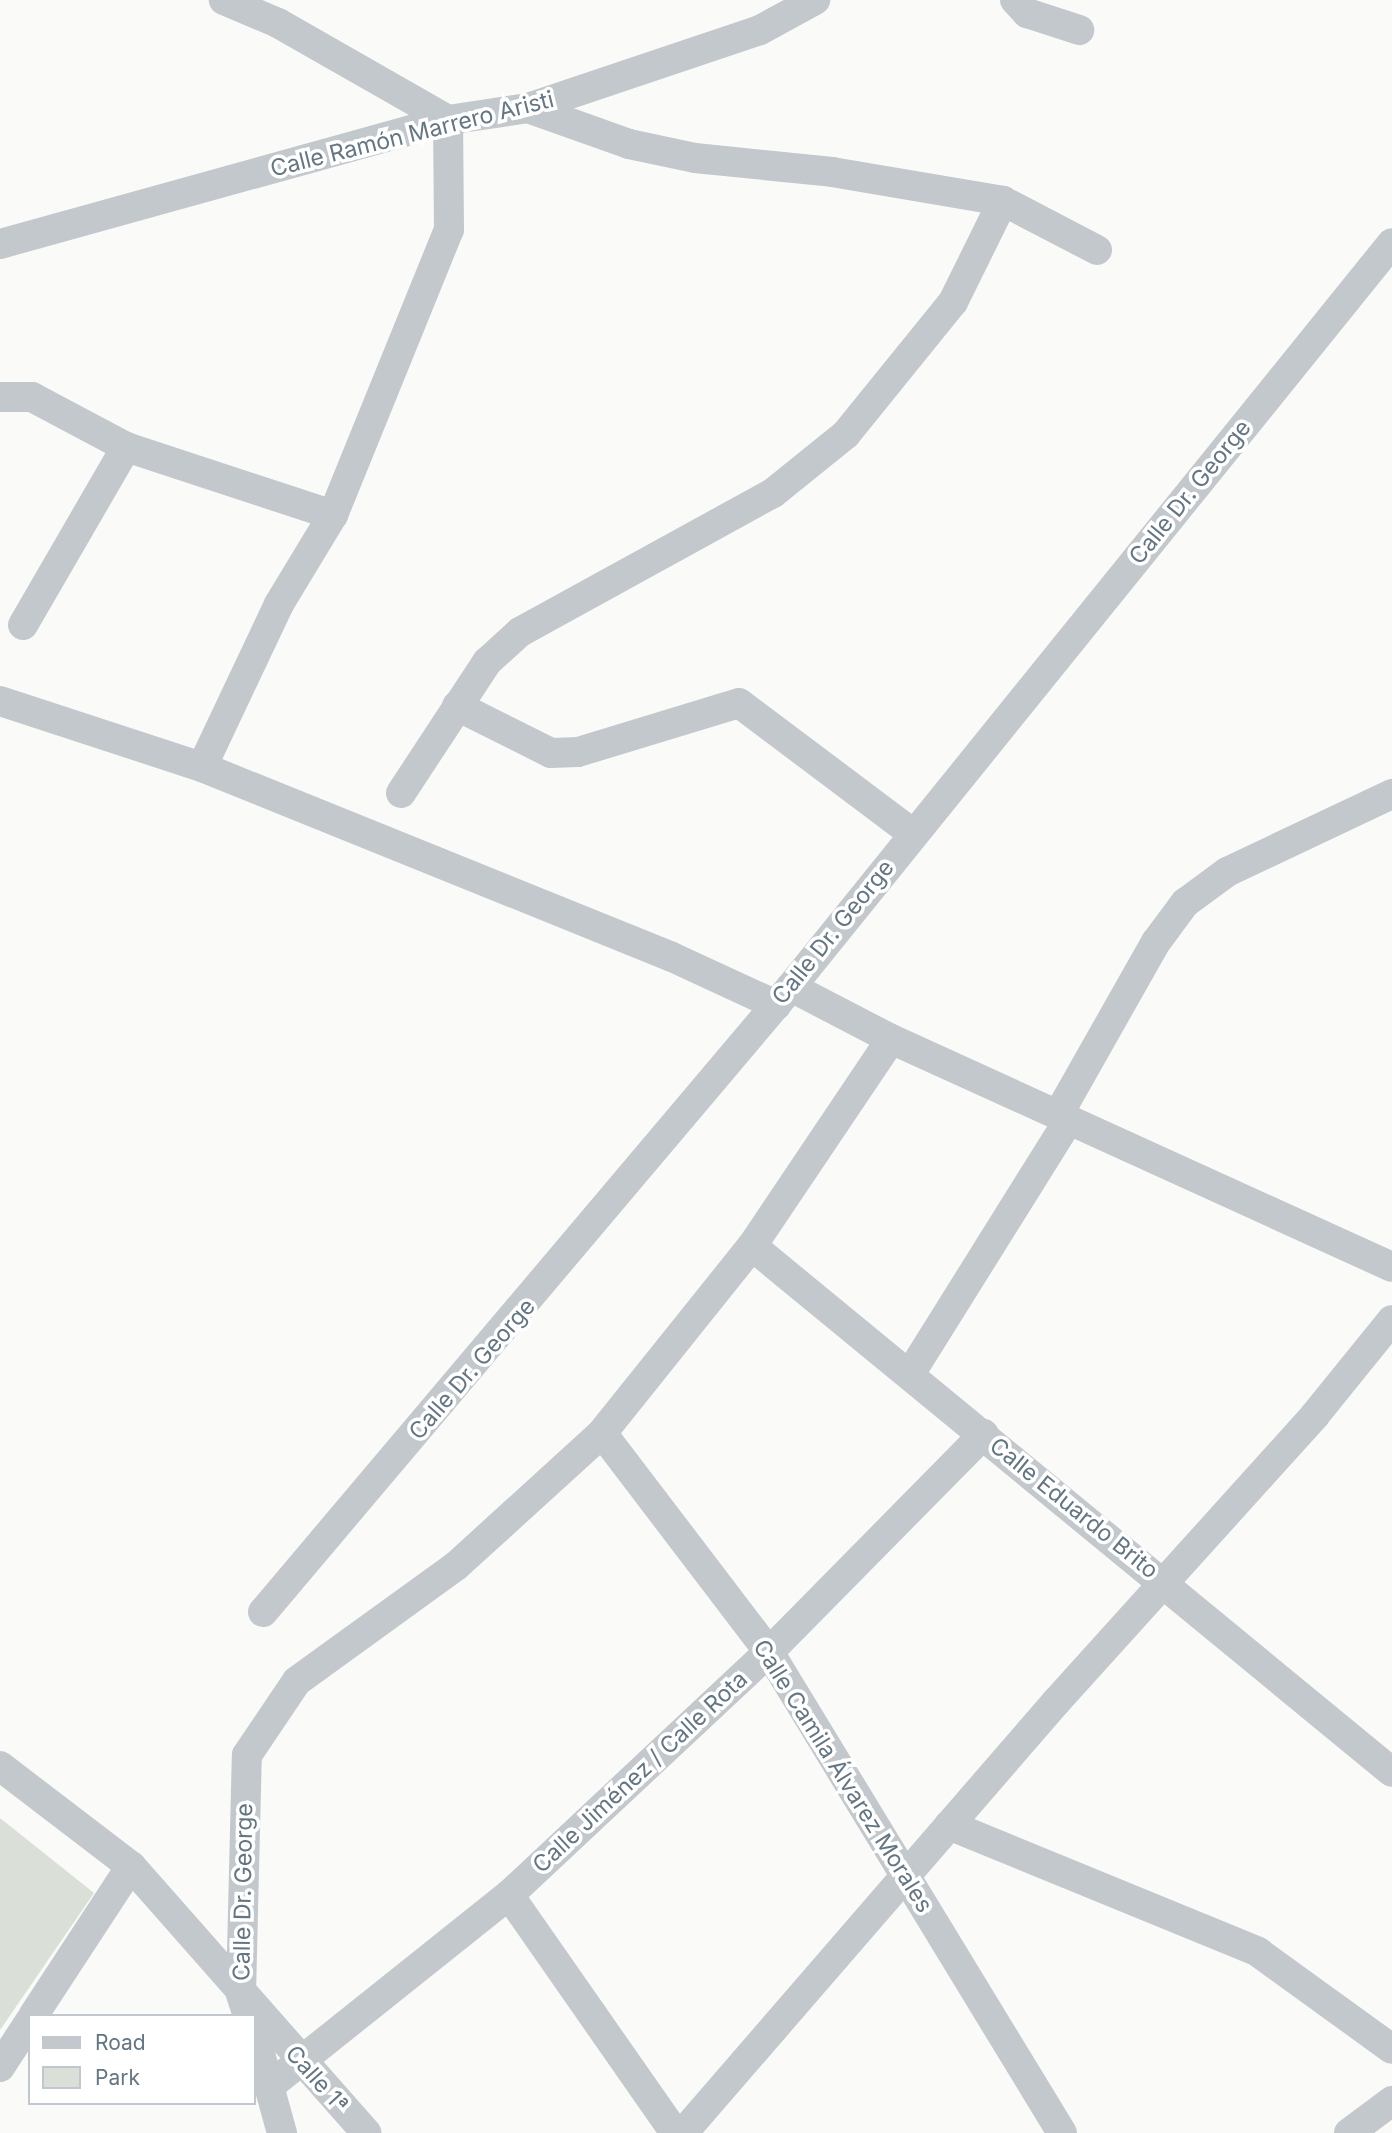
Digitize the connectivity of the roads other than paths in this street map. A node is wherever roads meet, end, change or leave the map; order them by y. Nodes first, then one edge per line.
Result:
1 (224, 0) edge
2 (815, 0) edge
3 (1015, 0) edge
4 (1079, 30) dead end
5 (528, 108) junction
6 (449, 120) junction
7 (1003, 201) junction
8 (1392, 243) edge
9 (0, 244) edge
10 (1097, 250) dead end
11 (0, 397) edge
12 (126, 447) junction
13 (333, 515) junction
14 (23, 625) dead end
15 (0, 702) edge
16 (457, 706) junction
17 (202, 767) junction
18 (401, 793) dead end
19 (1392, 794) edge
20 (912, 833) junction
21 (783, 996) junction
22 (891, 1039) junction
23 (1064, 1117) junction
24 (752, 1246) junction
25 (1392, 1266) edge
26 (1392, 1320) edge
27 (910, 1374) junction
28 (602, 1433) junction
29 (984, 1434) junction
30 (1165, 1582) junction
31 (262, 1612) dead end
32 (769, 1652) junction
33 (0, 1766) edge
34 (1392, 1772) edge
35 (949, 1825) junction
36 (131, 1866) junction
37 (907, 1878) junction
38 (509, 1895) junction
39 (245, 2005) edge
40 (34, 2014) edge
41 (256, 2016) edge
42 (28, 2024) edge
43 (256, 2038) edge
44 (1392, 2049) edge
45 (299, 2060) junction
46 (0, 2067) edge
47 (272, 2084) junction
48 (1392, 2101) edge
49 (282, 2133) edge
50 (366, 2133) edge
51 (675, 2133) edge
52 (682, 2133) edge
53 (1062, 2133) edge
54 (1349, 2133) edge

1 - 6 street
2 - 5 street, Calle Ramón Marrero Aristi
3 - 4 street
5 - 6 street, Calle Ramón Marrero Aristi
5 - 7 street
6 - 9 street, Calle Ramón Marrero Aristi
6 - 13 street
7 - 10 street
7 - 16 street
8 - 20 street, Calle Dr. George
11 - 12 street
12 - 13 street
12 - 14 street
13 - 17 street
15 - 17 street
16 - 18 street
16 - 20 street
17 - 21 street
19 - 23 street
20 - 21 street, Calle Dr. George
21 - 22 street
21 - 31 street, Calle Dr. George
22 - 23 street
22 - 24 street, Calle Dr. George
23 - 25 street
23 - 27 street
24 - 27 street, Calle Eduardo Brito
24 - 28 street, Calle Dr. George
26 - 30 street
27 - 29 street, Calle Eduardo Brito
28 - 32 street, Calle Camila Álvarez Morales
28 - 39 street, Calle Dr. George
29 - 30 street, Calle Eduardo Brito
29 - 32 street, Calle Jiménez / Calle Rota
30 - 34 street, Calle Eduardo Brito
30 - 35 street
32 - 37 street, Calle Camila Álvarez Morales
32 - 38 street, Calle Jiménez / Calle Rota
33 - 36 street, Calle 1ª
35 - 37 street
35 - 44 street
36 - 39 street, Calle 1ª
36 - 40 street
37 - 52 street
37 - 53 street, Calle Camila Álvarez Morales
38 - 45 street, Calle Jiménez / Calle Rota
38 - 51 street
41 - 45 street, Calle 1ª
42 - 46 street
43 - 47 street
45 - 47 street, Calle Jiménez / Calle Rota
45 - 50 street, Calle 1ª
47 - 49 street
48 - 54 street

